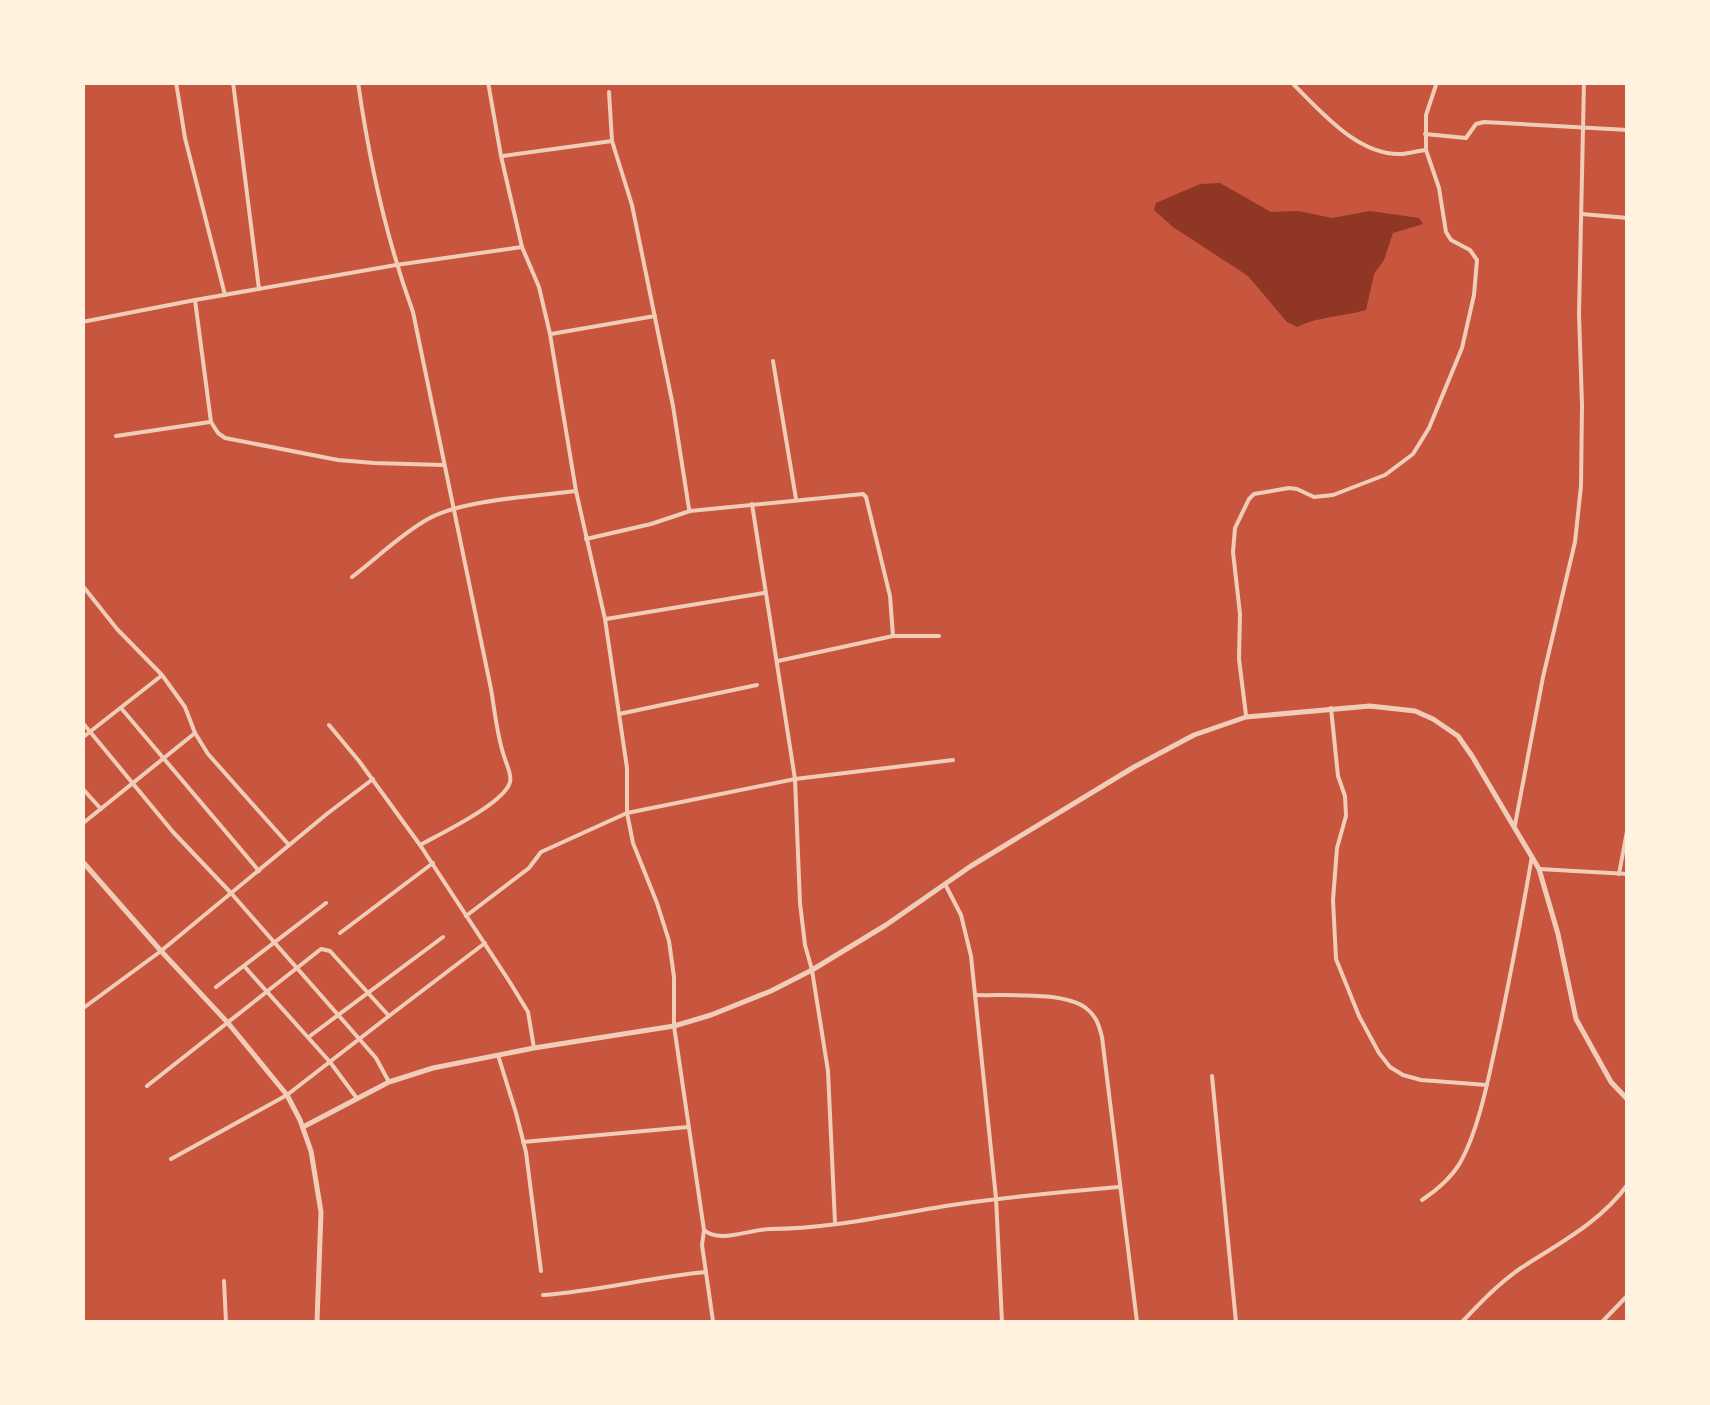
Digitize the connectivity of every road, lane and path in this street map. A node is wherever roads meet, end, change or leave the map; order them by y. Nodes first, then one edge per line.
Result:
1 (176, 82) edge
2 (233, 82) edge
3 (358, 82) edge
4 (488, 82) edge
5 (1290, 82) edge
6 (1437, 82) edge
7 (1584, 82) edge
8 (608, 92) dead end
9 (1583, 128) junction
10 (1628, 130) edge
11 (1425, 134) junction
12 (612, 141) junction
13 (1426, 150) junction
14 (501, 156) junction
15 (1581, 214) junction
16 (1628, 218) edge
17 (522, 247) junction
18 (396, 265) junction
19 (260, 289) junction
20 (225, 294) junction
21 (195, 300) junction
22 (655, 316) junction
23 (82, 322) edge
24 (550, 334) junction
25 (773, 361) dead end
26 (211, 422) junction
27 (116, 436) dead end
28 (444, 465) junction
29 (576, 491) junction
30 (796, 499) junction
31 (752, 504) junction
32 (454, 508) junction
33 (690, 511) junction
34 (586, 539) junction
35 (352, 577) dead end
36 (82, 585) edge
37 (764, 592) junction
38 (604, 619) junction
39 (893, 636) junction
40 (939, 636) dead end
41 (778, 662) junction
42 (162, 675) junction
43 (757, 685) dead end
44 (120, 708) junction
45 (1330, 708) junction
46 (619, 714) junction
47 (1246, 717) junction
48 (82, 722) edge
49 (330, 724) dead end
50 (90, 732) junction
51 (195, 733) junction
52 (82, 738) edge
53 (163, 759) junction
54 (954, 760) dead end
55 (372, 779) junction
56 (796, 779) junction
57 (132, 784) junction
58 (82, 788) edge
59 (100, 809) junction
60 (628, 813) junction
61 (82, 824) edge
62 (1515, 825) junction
63 (1628, 826) edge
64 (289, 845) junction
65 (420, 845) junction
66 (1532, 856) junction
67 (82, 861) edge
68 (432, 863) junction
69 (1539, 868) junction
70 (258, 871) junction
71 (1619, 874) junction
72 (1628, 874) edge
73 (945, 883) junction
74 (230, 894) junction
75 (326, 903) dead end
76 (466, 916) junction
77 (340, 933) dead end
78 (443, 937) dead end
79 (486, 943) junction
80 (273, 944) junction
81 (161, 951) junction
82 (244, 966) junction
83 (295, 969) junction
84 (812, 970) junction
85 (216, 987) dead end
86 (267, 990) junction
87 (368, 992) junction
88 (976, 995) junction
89 (82, 1009) edge
90 (338, 1015) junction
91 (390, 1016) junction
92 (228, 1023) junction
93 (674, 1026) junction
94 (308, 1037) junction
95 (360, 1040) junction
96 (534, 1048) junction
97 (498, 1055) junction
98 (330, 1062) junction
99 (1212, 1076) dead end
100 (389, 1082) junction
101 (1487, 1085) junction
102 (147, 1086) dead end
103 (287, 1095) junction
104 (356, 1097) junction
105 (1628, 1100) edge
106 (303, 1126) junction
107 (689, 1127) junction
108 (523, 1142) junction
109 (171, 1159) dead end
110 (1628, 1184) edge
111 (1119, 1187) junction
112 (996, 1198) junction
113 (1422, 1200) dead end
114 (835, 1224) junction
115 (704, 1230) junction
116 (542, 1271) dead end
117 (706, 1272) junction
118 (224, 1281) dead end
119 (542, 1295) dead end
120 (1628, 1295) edge
121 (226, 1322) edge
122 (317, 1322) edge
123 (713, 1322) edge
124 (1002, 1322) edge
125 (1137, 1322) edge
126 (1236, 1322) edge
127 (1462, 1322) edge
128 (1602, 1322) edge

1 - 20 street
2 - 19 street
3 - 18 street
4 - 14 street
5 - 13 street
6 - 11 street
7 - 9 street
8 - 12 street
9 - 10 street
9 - 11 street
9 - 15 street
11 - 13 street
12 - 14 street
12 - 22 street
13 - 47 street
14 - 17 street
15 - 16 street
15 - 62 street
17 - 18 street
17 - 24 street
18 - 19 street
18 - 28 street
19 - 20 street
20 - 21 street
21 - 23 street
21 - 26 street
22 - 24 street
22 - 33 street
24 - 29 street
25 - 30 street
26 - 27 street
26 - 28 street
28 - 32 street
29 - 32 street
29 - 34 street
30 - 31 street
30 - 39 street
31 - 33 street
31 - 37 street
32 - 35 street
32 - 65 street
33 - 34 street
34 - 38 street
36 - 42 street
37 - 38 street
37 - 41 street
38 - 46 street
39 - 40 street
39 - 41 street
41 - 56 street
42 - 44 street
42 - 51 street
43 - 46 street
44 - 50 street
44 - 53 street
45 - 47 street
45 - 62 street
45 - 101 street
46 - 60 street
47 - 73 street
48 - 50 street
49 - 55 street
50 - 52 street
50 - 57 street
51 - 53 street
51 - 64 street
53 - 57 street
53 - 70 street
54 - 56 street
55 - 64 street
55 - 65 street
56 - 60 street
56 - 84 street
57 - 59 street
57 - 74 street
58 - 59 street
59 - 61 street
60 - 76 street
60 - 93 street
62 - 66 street
63 - 71 street
64 - 70 street
65 - 68 street
66 - 69 street
66 - 101 street
67 - 81 street
68 - 76 street
68 - 77 street
69 - 71 street
69 - 105 street
70 - 74 street
71 - 72 street
73 - 84 street
73 - 88 street
74 - 80 street
74 - 81 street
75 - 80 street
76 - 79 street
78 - 87 street
79 - 91 street
79 - 96 street
80 - 82 street
80 - 83 street
81 - 89 street
81 - 92 street
82 - 85 street
82 - 86 street
83 - 86 street
83 - 87 street
83 - 90 street
84 - 93 street
84 - 114 street
86 - 92 street
86 - 94 street
87 - 90 street
87 - 91 street
88 - 111 street
88 - 112 street
90 - 94 street
90 - 95 street
91 - 95 street
92 - 102 street
92 - 103 street
93 - 96 street
93 - 107 street
94 - 98 street
95 - 98 street
95 - 100 street
96 - 97 street
97 - 100 street
97 - 108 street
98 - 103 street
98 - 104 street
99 - 126 street
100 - 104 street
101 - 113 street
103 - 106 street
103 - 109 street
104 - 106 street
106 - 122 street
107 - 108 street
107 - 115 street
108 - 116 street
110 - 127 street
111 - 112 street
111 - 125 street
112 - 114 street
112 - 124 street
114 - 115 street
115 - 117 street
117 - 119 street
117 - 123 street
118 - 121 street
120 - 128 street

